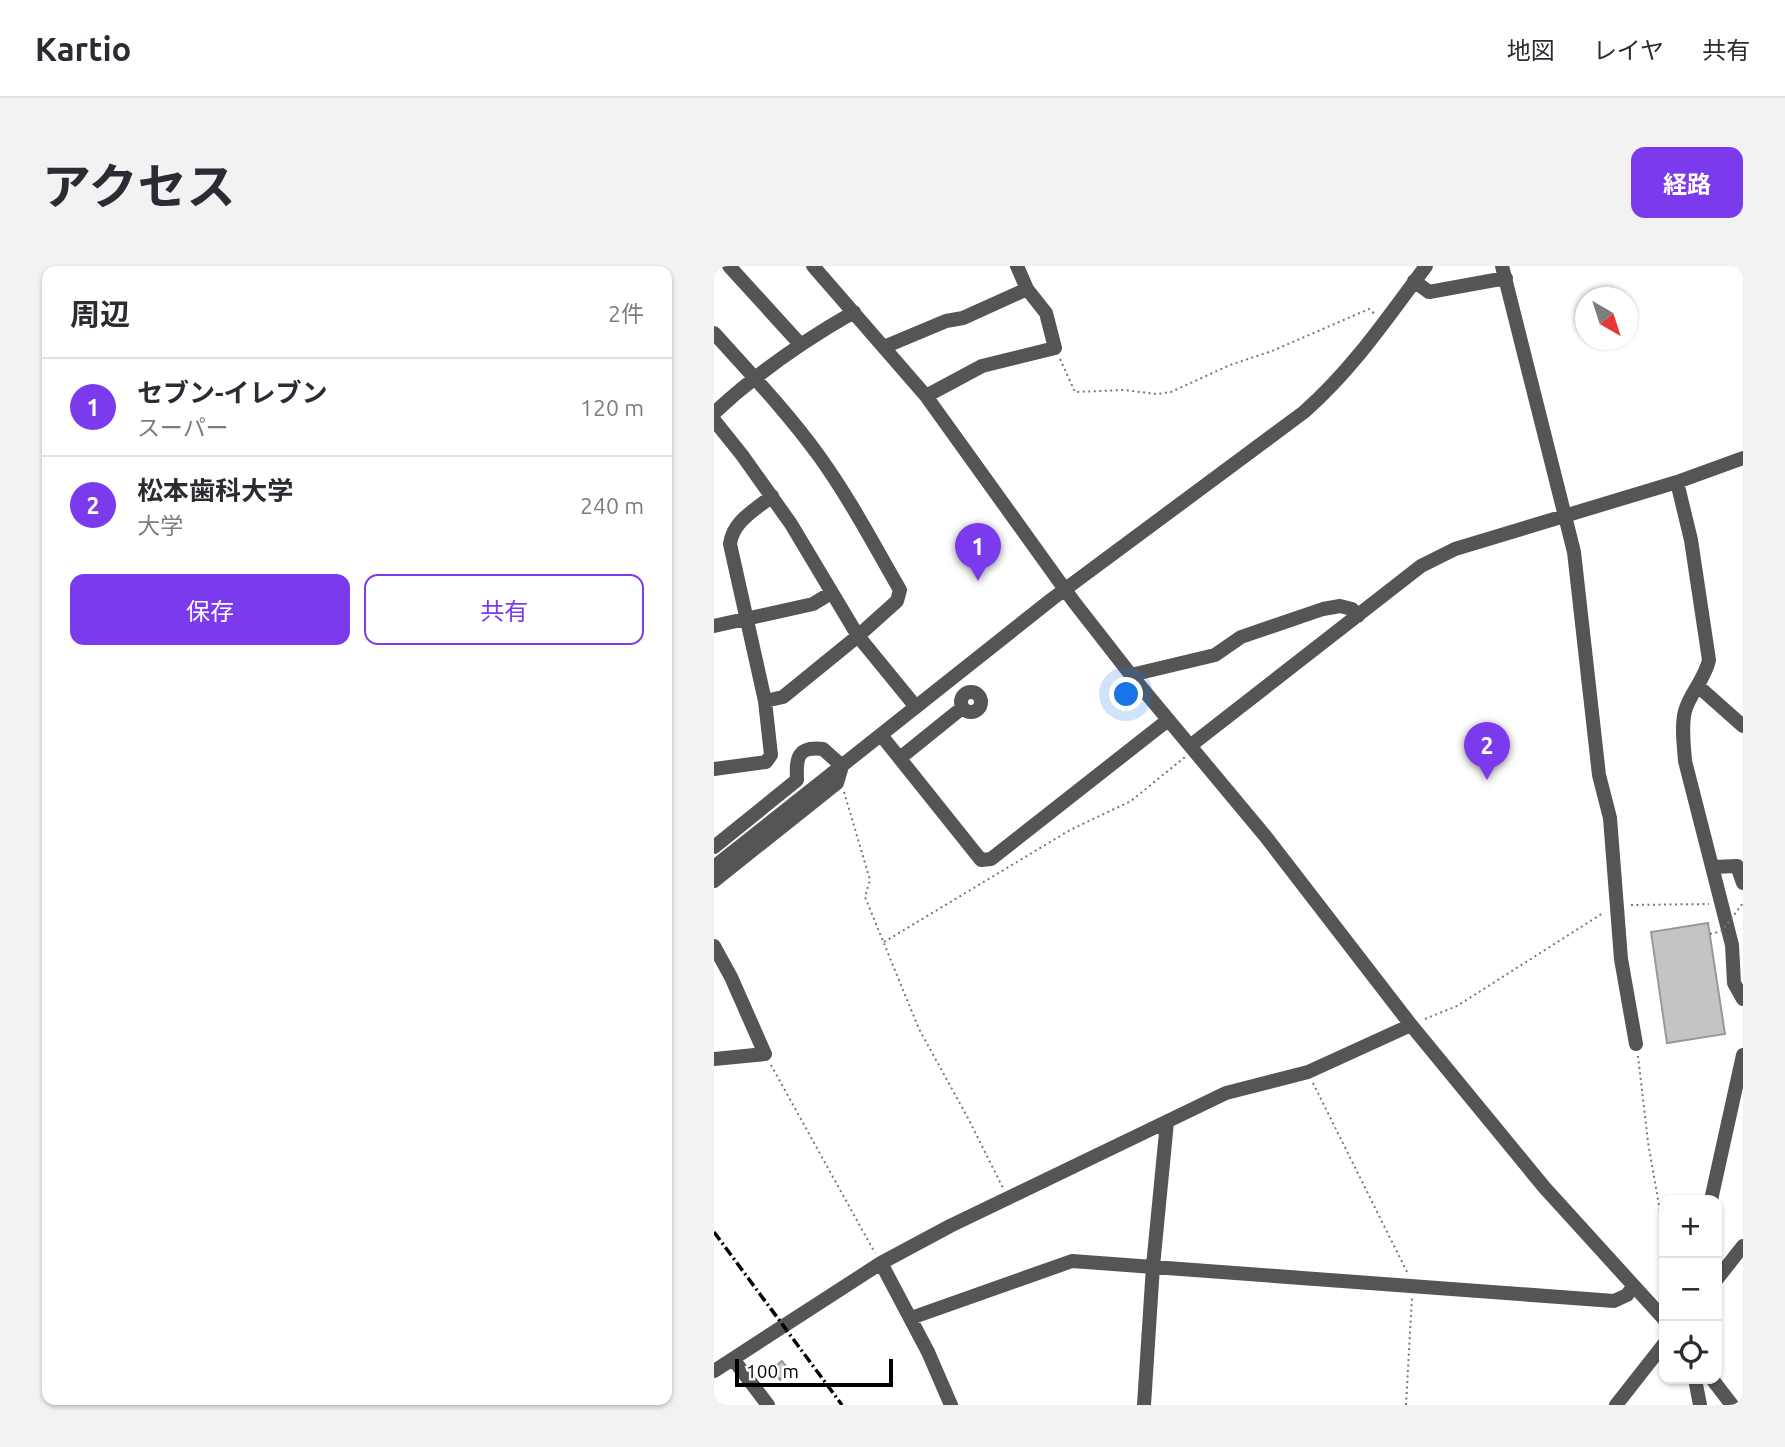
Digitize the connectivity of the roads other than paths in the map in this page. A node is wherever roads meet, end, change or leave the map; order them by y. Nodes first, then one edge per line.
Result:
1 (729, 266) edge
2 (813, 266) edge
3 (1017, 266) edge
4 (1426, 266) edge
5 (1504, 272) edge
6 (1414, 281) junction
7 (1027, 289) junction
8 (854, 312) junction
9 (714, 333) edge
10 (800, 344) junction
11 (884, 347) junction
12 (753, 377) junction
13 (926, 397) junction
14 (714, 412) edge
15 (714, 421) edge
16 (1743, 458) edge
17 (1677, 482) junction
18 (772, 496) junction
19 (1565, 515) junction
20 (1066, 589) junction
21 (831, 593) junction
22 (1358, 615) junction
23 (747, 619) junction
24 (714, 626) edge
25 (858, 636) junction
26 (1131, 675) junction
27 (1699, 687) junction
28 (765, 701) junction
29 (916, 707) junction
30 (962, 708) dead end
31 (1168, 720) junction
32 (1743, 726) edge
33 (881, 735) junction
34 (1190, 747) junction
35 (900, 758) junction
36 (842, 766) junction
37 (714, 769) edge
38 (714, 847) edge
39 (714, 867) edge
40 (1713, 867) junction
41 (714, 880) edge
42 (1743, 883) edge
43 (1732, 945) junction
44 (714, 946) edge
45 (1743, 958) edge
46 (1743, 999) edge
47 (1411, 1025) junction
48 (1636, 1044) road end
49 (1743, 1055) edge
50 (714, 1059) edge
51 (1167, 1122) junction
52 (1712, 1195) edge
53 (1743, 1246) edge
54 (881, 1263) junction
55 (1153, 1266) junction
56 (1722, 1273) edge
57 (1633, 1287) junction
58 (1659, 1315) edge
59 (911, 1318) junction
60 (1659, 1350) edge
61 (733, 1359) junction
62 (714, 1371) edge
63 (1696, 1384) edge
64 (1716, 1384) edge
65 (768, 1405) edge
66 (951, 1405) edge
67 (1144, 1405) edge
68 (1616, 1405) edge
69 (1700, 1405) edge
70 (1732, 1405) edge

1 - 10 street
2 - 8 street
3 - 7 street
4 - 6 street
5 - 6 street
5 - 19 street
6 - 20 street
7 - 11 street
7 - 13 street
8 - 10 street
8 - 11 street
9 - 12 street
10 - 12 street
11 - 13 street
12 - 14 street
12 - 25 street
13 - 20 street
15 - 18 street
16 - 17 street
17 - 19 street
17 - 27 street
18 - 21 street
18 - 23 street
19 - 22 street
19 - 48 street
20 - 26 street
20 - 29 street
21 - 23 street
21 - 25 street
22 - 26 street
22 - 34 street
23 - 24 street
23 - 28 street
25 - 28 street
25 - 29 street
26 - 31 street
27 - 32 street
27 - 40 street
28 - 37 street
29 - 33 street
30 - 35 street
31 - 34 street
31 - 35 street
33 - 35 street
33 - 36 street
34 - 47 street
36 - 38 street
36 - 39 street
36 - 41 street
40 - 42 street
40 - 43 street
43 - 45 street
43 - 46 street
44 - 50 street
47 - 51 street
47 - 57 street
49 - 52 street
51 - 54 street
51 - 55 street
53 - 56 street
54 - 59 street
54 - 61 street
55 - 57 street
55 - 59 street
55 - 67 street
57 - 58 street
59 - 66 street
60 - 68 street
61 - 62 street
61 - 65 street
63 - 69 street
64 - 70 street

